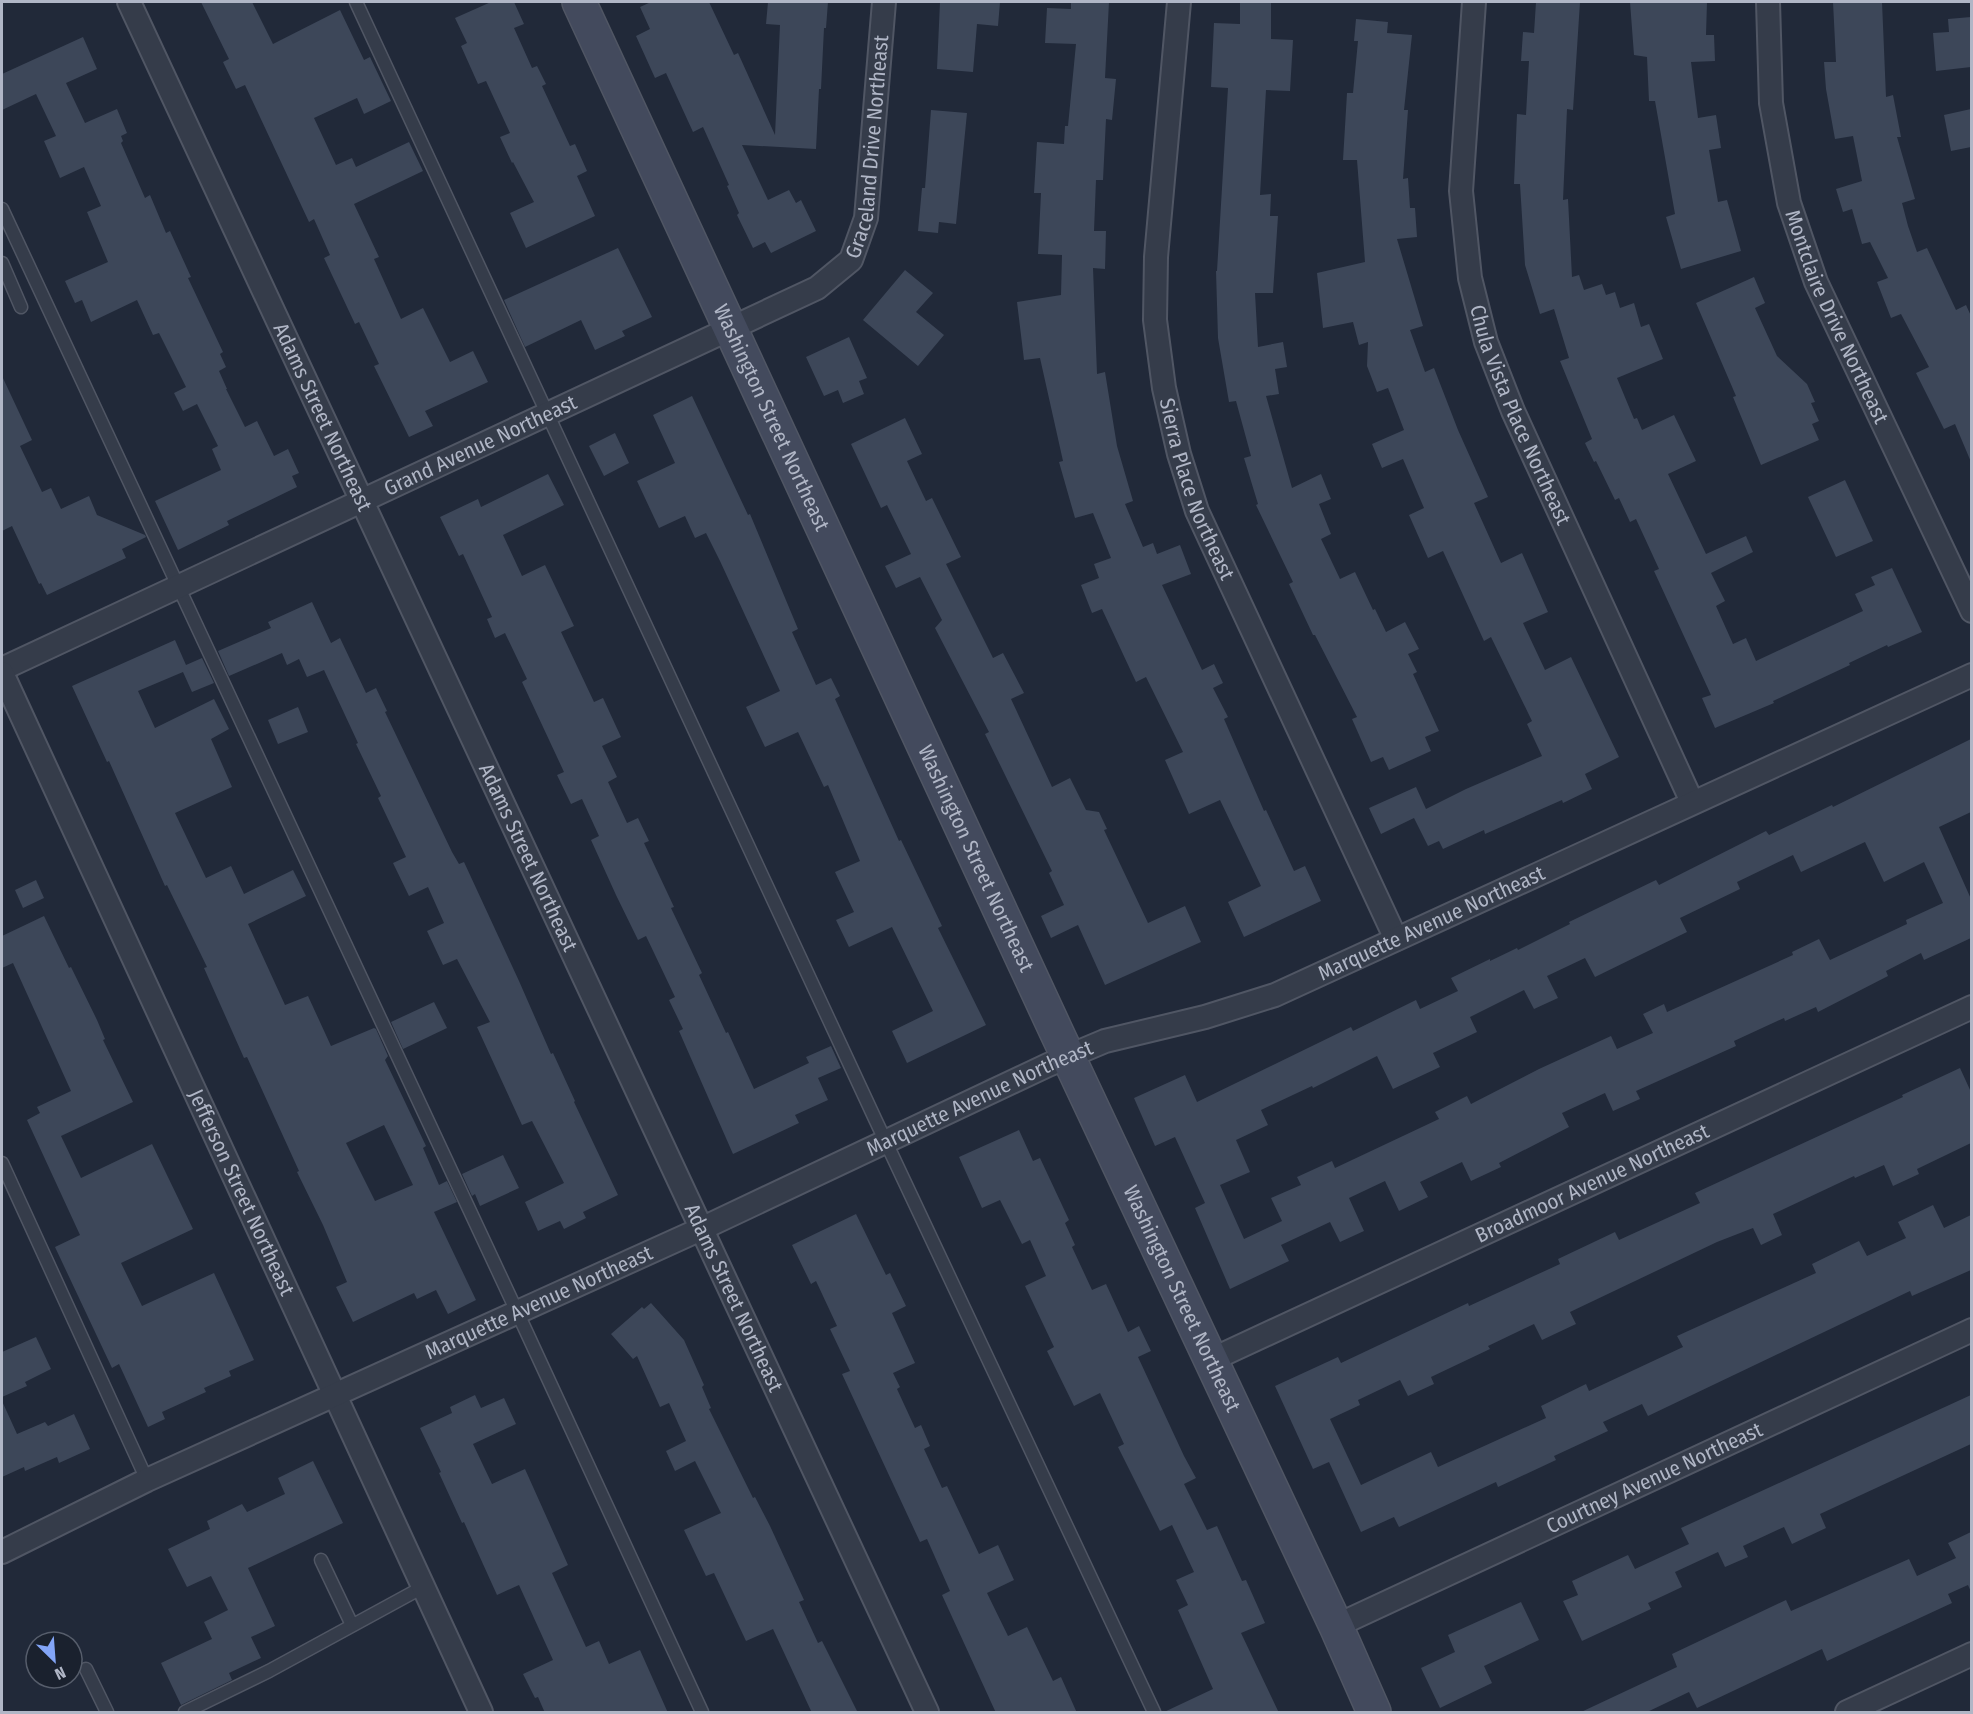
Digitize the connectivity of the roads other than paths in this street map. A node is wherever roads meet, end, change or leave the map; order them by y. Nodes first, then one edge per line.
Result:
1 (129, 2) edge
2 (356, 2) edge
3 (579, 2) edge
4 (884, 2) edge
5 (1179, 2) edge
6 (1474, 2) edge
7 (1768, 2) edge
8 (2, 209) edge
9 (2, 263) edge
10 (21, 308) dead end
11 (732, 329) junction
12 (549, 414) junction
13 (362, 501) junction
14 (179, 587) junction
15 (1971, 611) edge
16 (2, 671) edge
17 (1971, 675) edge
18 (1692, 802) junction
19 (1396, 939) junction
20 (1971, 1007) edge
21 (1068, 1056) junction
22 (886, 1142) junction
23 (2, 1163) edge
24 (702, 1229) junction
25 (518, 1312) junction
26 (1971, 1329) edge
27 (1211, 1360) junction
28 (335, 1394) junction
29 (147, 1480) junction
30 (2, 1552) edge
31 (321, 1560) dead end
32 (423, 1587) junction
33 (352, 1624) junction
34 (1336, 1626) junction
35 (1971, 1654) edge
36 (86, 1669) dead end
37 (107, 1713) edge
38 (185, 1713) edge
39 (481, 1713) edge
40 (702, 1713) edge
41 (927, 1713) edge
42 (1154, 1713) edge
43 (1374, 1713) edge
44 (1846, 1713) edge

1 - 13 street, Adams Street Northeast
2 - 12 lane
3 - 11 street, Washington Street Northeast
4 - 11 street, Graceland Drive Northeast
5 - 19 street, Sierra Place Northeast
6 - 18 street, Chula Vista Place Northeast
7 - 15 street, Montclaire Drive Northeast
8 - 14 lane
9 - 10 lane
11 - 12 street, Grand Avenue Northeast
11 - 21 street, Washington Street Northeast
12 - 13 street, Grand Avenue Northeast
12 - 22 lane
13 - 14 street, Grand Avenue Northeast
13 - 24 street, Adams Street Northeast
14 - 16 street, Grand Avenue Northeast
14 - 25 lane
16 - 28 street, Jefferson Street Northeast
17 - 18 street, Marquette Avenue Northeast
18 - 19 street, Marquette Avenue Northeast
19 - 21 street, Marquette Avenue Northeast
20 - 27 street, Broadmoor Avenue Northeast
21 - 22 street, Marquette Avenue Northeast
21 - 27 street, Washington Street Northeast
22 - 24 street, Marquette Avenue Northeast
22 - 42 lane
23 - 29 lane
24 - 25 street, Marquette Avenue Northeast
24 - 41 street, Adams Street Northeast
25 - 28 street, Marquette Avenue Northeast
25 - 40 lane
26 - 34 street, Courtney Avenue Northeast
27 - 34 street, Washington Street Northeast
28 - 29 street, Marquette Avenue Northeast
28 - 32 street, Jefferson Street Northeast
29 - 30 street, Marquette Avenue Northeast
31 - 33 lane
32 - 33 lane
32 - 39 street, Jefferson Street Northeast
33 - 38 lane
34 - 43 street, Washington Street Northeast
35 - 44 street
36 - 37 lane

